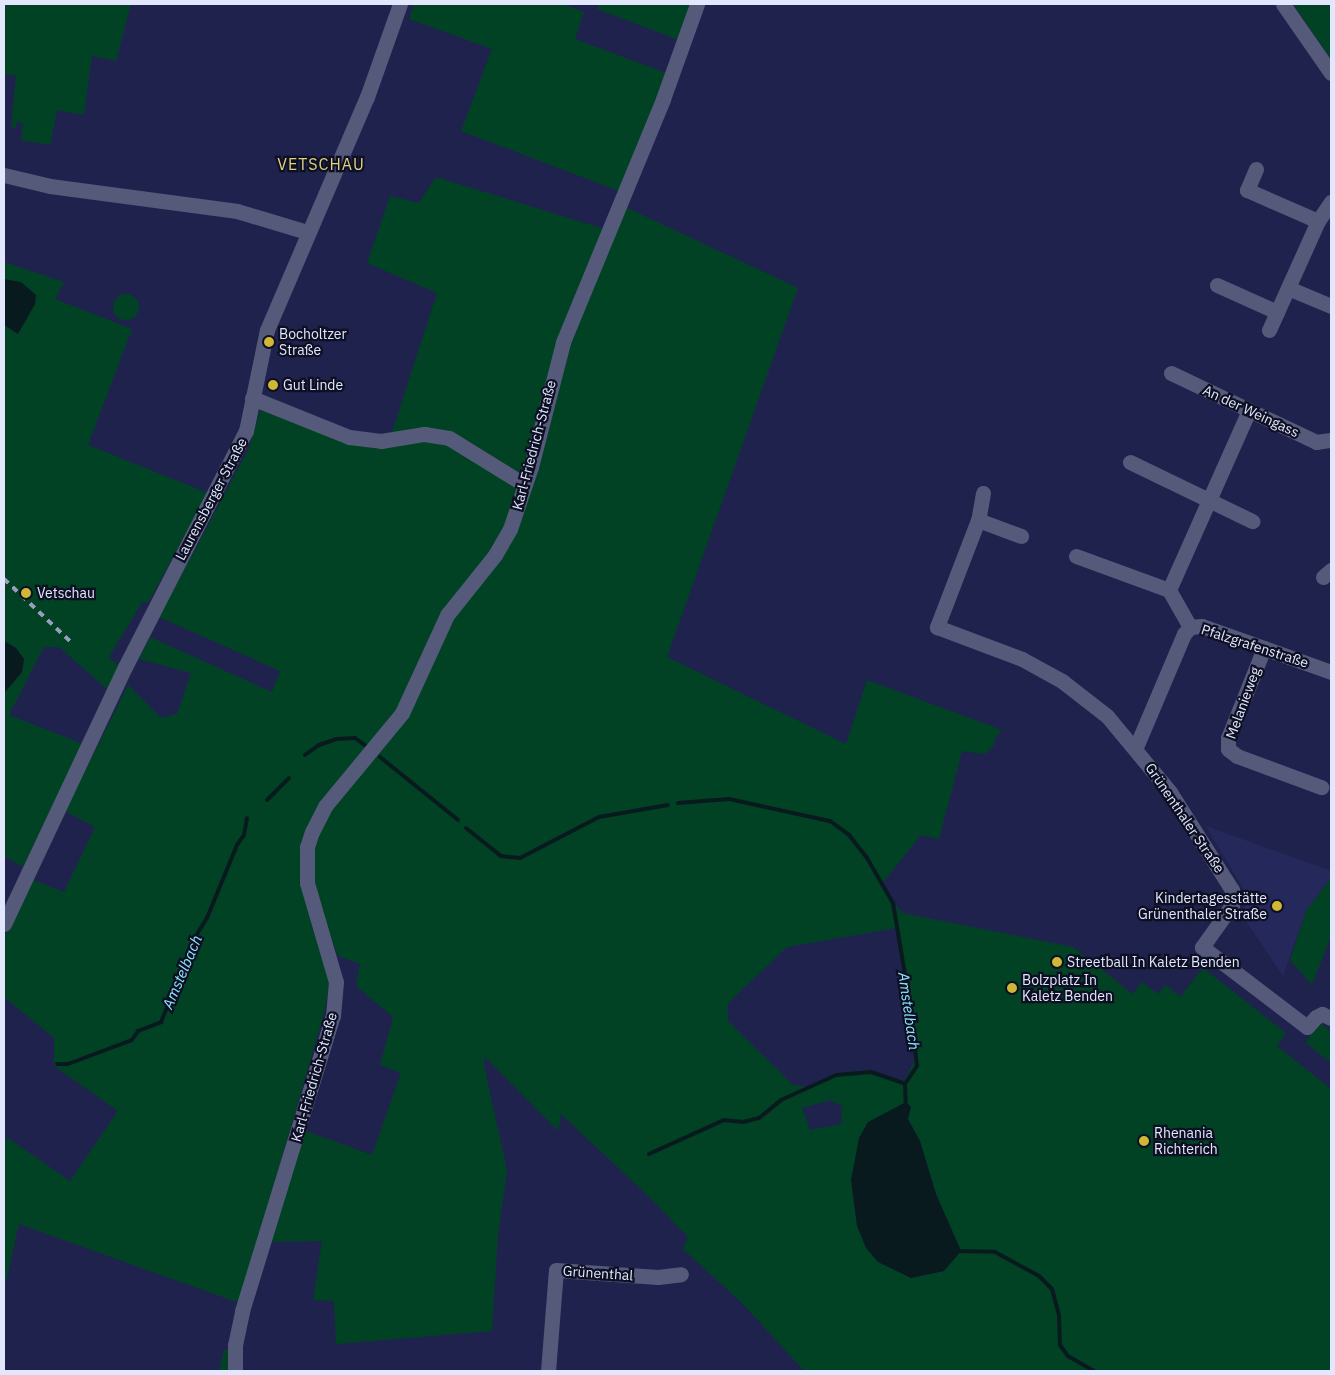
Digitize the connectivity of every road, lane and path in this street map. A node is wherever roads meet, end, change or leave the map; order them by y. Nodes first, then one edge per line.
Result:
1 (400, 4) edge
2 (697, 4) edge
3 (1283, 4) edge
4 (1331, 73) edge
5 (1256, 169) dead end
6 (4, 175) edge
7 (1331, 202) edge
8 (1318, 221) junction
9 (307, 232) junction
10 (1217, 285) dead end
11 (1288, 288) junction
12 (1331, 306) edge
13 (1277, 312) junction
14 (1269, 330) dead end
15 (1171, 373) dead end
16 (252, 398) junction
17 (1249, 410) junction
18 (1331, 440) edge
19 (1130, 462) dead end
20 (525, 485) junction
21 (983, 493) dead end
22 (1207, 500) junction
23 (978, 520) junction
24 (1252, 521) dead end
25 (1022, 536) dead end
26 (1076, 556) dead end
27 (1169, 590) junction
28 (1190, 627) junction
29 (1264, 648) junction
30 (1331, 672) edge
31 (1136, 747) junction
32 (1320, 787) dead end
33 (4, 924) edge
34 (1331, 1018) edge
35 (681, 1274) dead end
36 (235, 1371) edge
37 (548, 1371) edge

1 - 9 street, Laurensberger Straße
2 - 20 street, Karl-Friedrich-Straße
3 - 4 street
5 - 8 street
6 - 9 street
7 - 8 street
8 - 11 street
9 - 16 street, Laurensberger Straße
10 - 13 street
11 - 12 street
11 - 13 street
13 - 14 street
15 - 17 street, An der Weingass
16 - 20 street
16 - 33 street, Laurensberger Straße
17 - 18 street, An der Weingass
17 - 22 street
19 - 22 street
20 - 36 street, Karl-Friedrich-Straße
21 - 23 street, Grünenthaler Straße
22 - 24 street
22 - 27 street
23 - 25 street
23 - 31 street, Grünenthaler Straße
26 - 27 street
27 - 28 street
28 - 29 street, Pfalzgrafenstraße
28 - 31 street, Pfalzgrafenstraße
29 - 30 street, Pfalzgrafenstraße
29 - 32 street, Melanieweg
31 - 34 street, Grünenthaler Straße
35 - 37 street, Grünenthal

